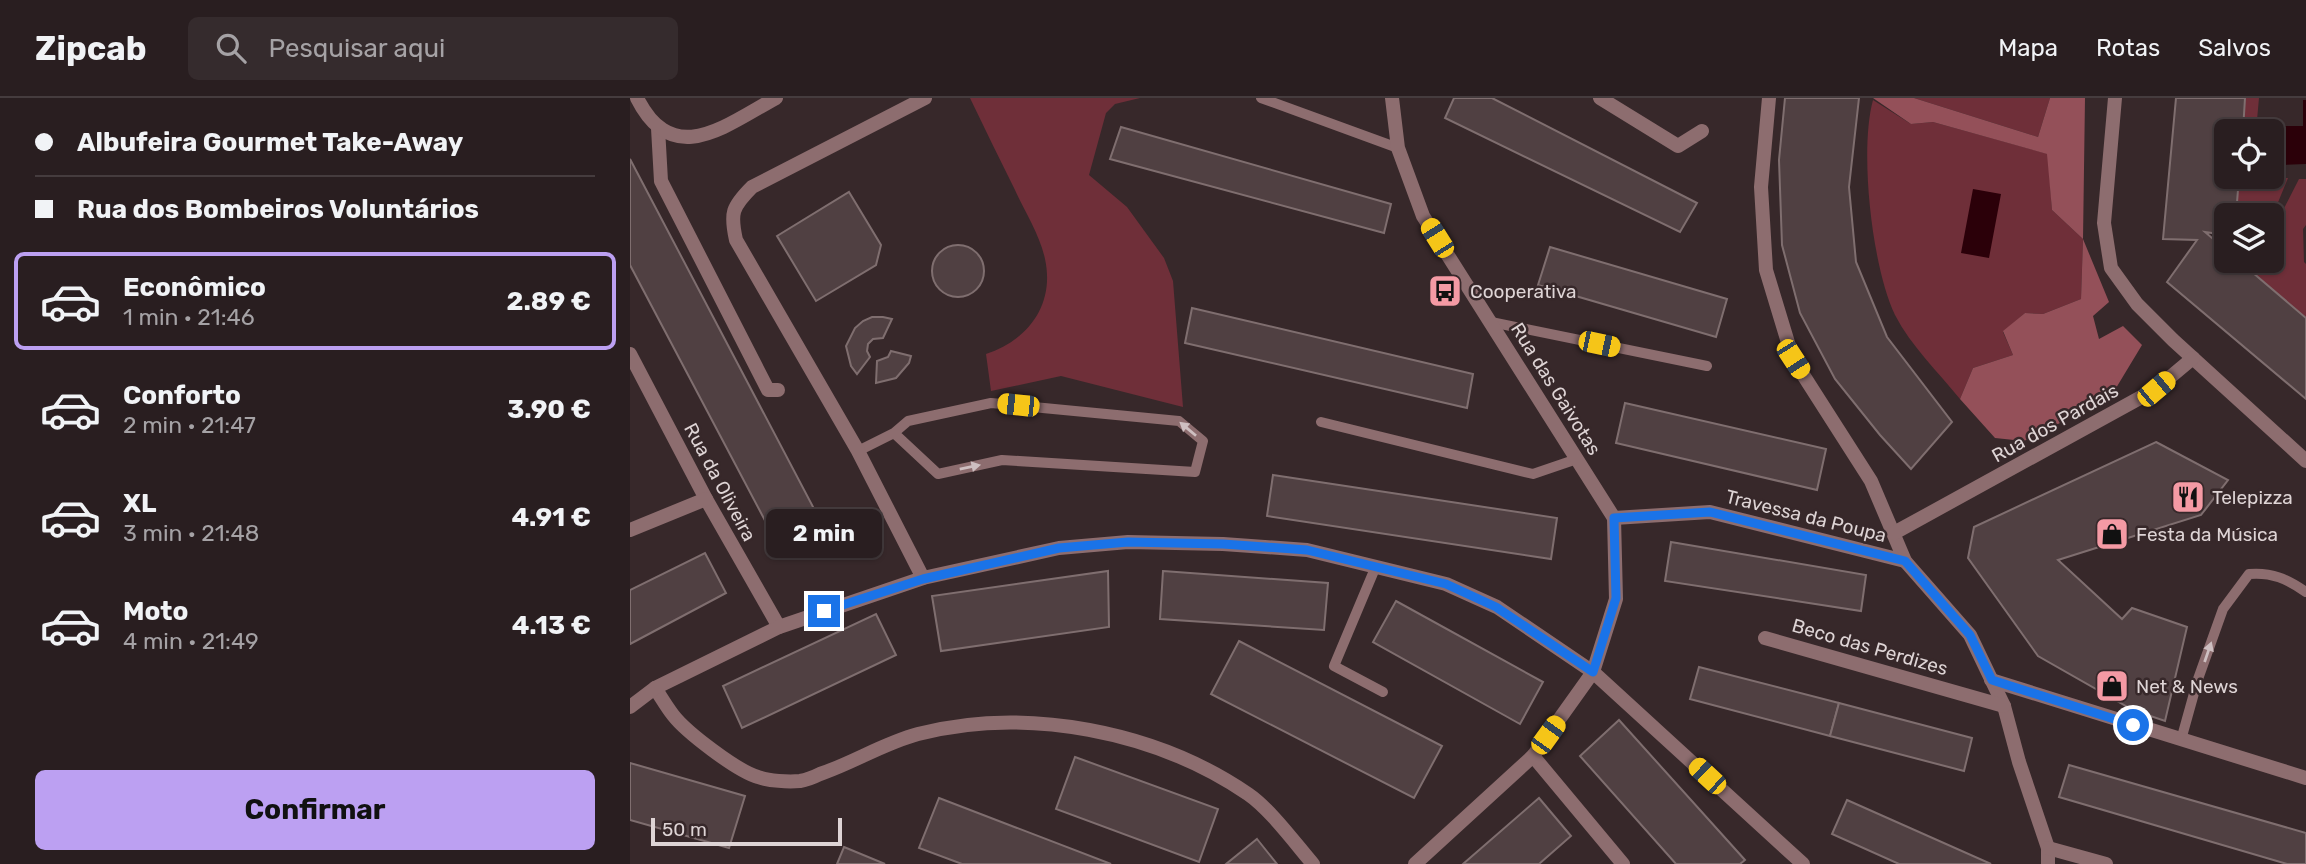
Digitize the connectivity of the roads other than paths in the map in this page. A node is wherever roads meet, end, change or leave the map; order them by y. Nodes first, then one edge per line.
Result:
1 (637, 98) edge
2 (776, 98) edge
3 (926, 98) edge
4 (1261, 98) edge
5 (1392, 98) edge
6 (1600, 98) edge
7 (1769, 98) edge
8 (2115, 98) edge
9 (658, 128) junction
10 (1702, 131) dead end
11 (1398, 148) junction
12 (1491, 321) junction
13 (630, 354) edge
14 (2193, 358) junction
15 (1707, 366) dead end
16 (778, 390) dead end
17 (1321, 422) dead end
18 (894, 433) junction
19 (858, 451) junction
20 (1577, 459) junction
21 (2306, 461) edge
22 (706, 499) junction
23 (1614, 518) junction
24 (630, 530) edge
25 (1894, 533) junction
26 (1905, 561) junction
27 (1376, 566) junction
28 (923, 579) junction
29 (2306, 592) edge
30 (779, 627) junction
31 (1765, 638) dead end
32 (1593, 672) junction
33 (1992, 680) junction
34 (655, 688) junction
35 (1383, 692) dead end
36 (2004, 706) junction
37 (630, 707) edge
38 (2181, 740) junction
39 (1533, 756) junction
40 (2306, 778) edge
41 (2048, 848) junction
42 (1313, 864) edge
43 (1415, 864) edge
44 (1623, 864) edge
45 (1803, 864) edge
46 (2048, 864) edge
47 (2106, 864) edge

1 - 9 street
2 - 9 street
3 - 19 street
4 - 11 lane
5 - 11 street, Rua das Gaivotas
6 - 10 street
7 - 25 street
8 - 14 street
9 - 16 street
11 - 12 street, Rua das Gaivotas
12 - 15 lane
12 - 20 street, Rua das Gaivotas
13 - 22 street, Rua da Oliveira
14 - 21 street
14 - 25 street, Rua dos Pardais
17 - 20 lane
18 -> 18 lane
18 - 19 lane
19 - 28 street
20 - 23 street, Rua das Gaivotas
22 - 24 street
22 - 30 street, Rua da Oliveira
23 - 26 street, Travessa da Poupa
23 - 32 street
25 - 26 street
26 - 33 street
27 - 28 street
27 - 32 street
27 - 35 lane
28 - 30 street
38 -> 29 lane
30 - 34 street
31 - 36 street, Beco das Perdizes
32 - 39 street
32 - 45 street
33 - 36 street
33 - 38 street
34 - 37 street
34 - 42 street
36 - 41 street
38 - 40 street
39 - 43 street
39 - 44 street
41 - 46 street
41 - 47 street

